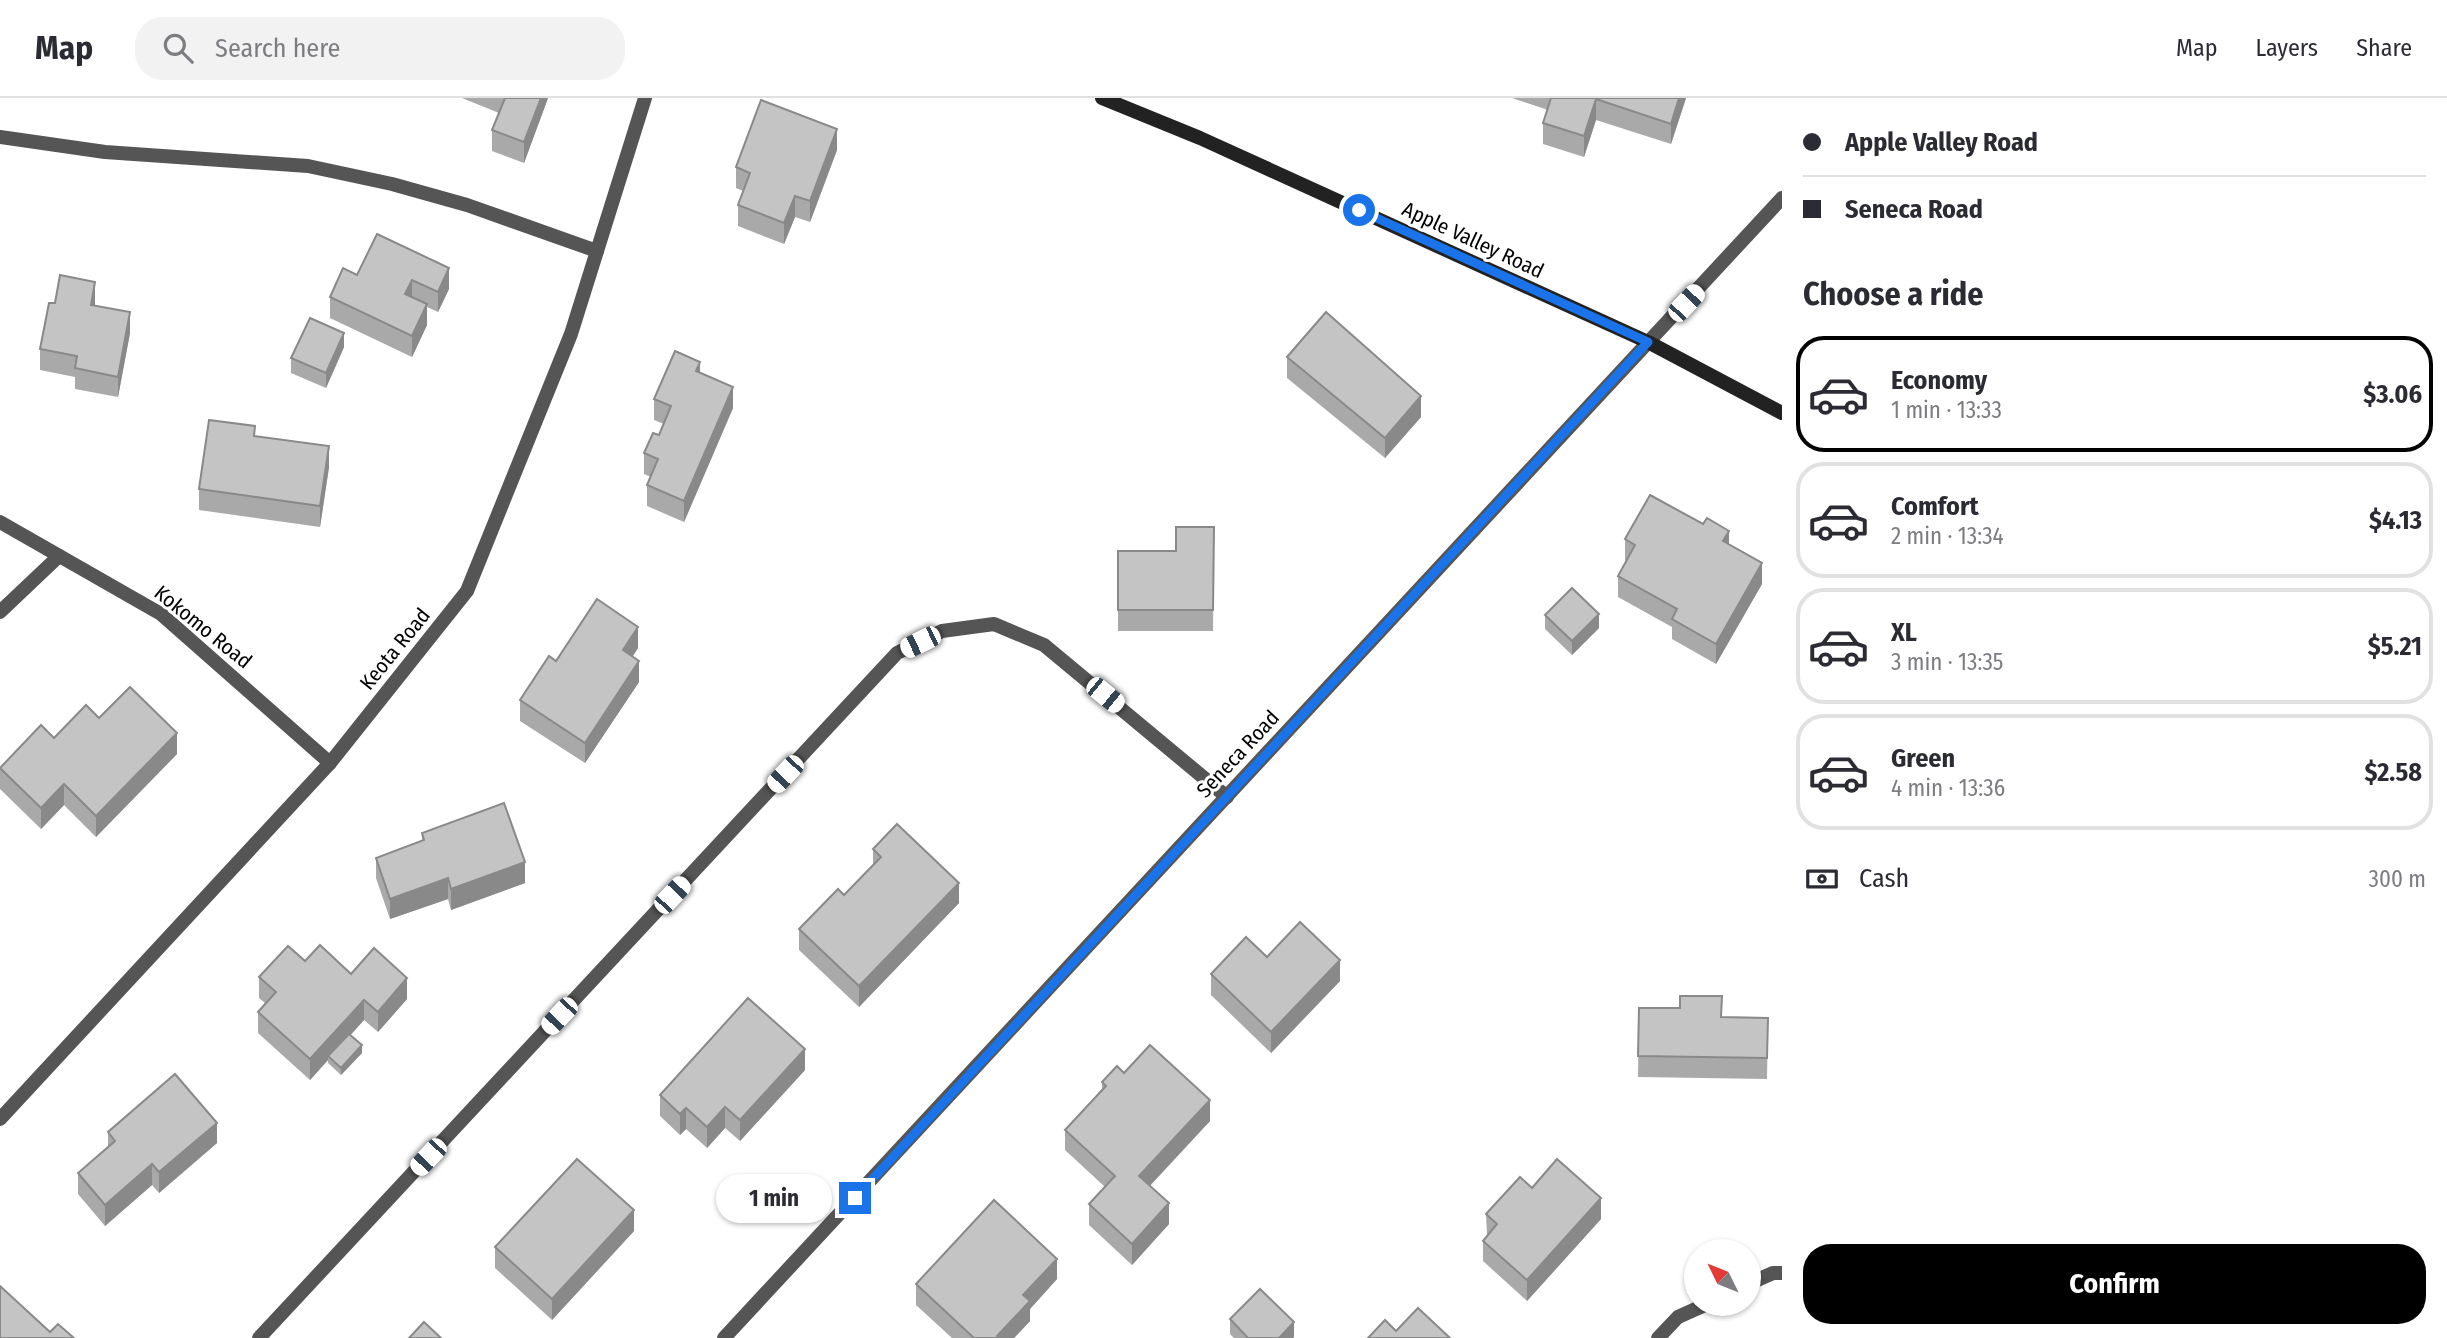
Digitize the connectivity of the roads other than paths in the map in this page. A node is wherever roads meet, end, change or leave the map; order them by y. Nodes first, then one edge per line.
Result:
1 (645, 98) edge
2 (1102, 98) edge
3 (0, 137) edge
4 (1782, 198) edge
5 (597, 251) junction
6 (1648, 342) junction
7 (1782, 413) edge
8 (0, 522) edge
9 (59, 556) junction
10 (0, 612) edge
11 (330, 763) junction
12 (1227, 797) junction
13 (0, 1119) edge
14 (1782, 1273) edge
15 (1761, 1278) edge
16 (1684, 1314) edge
17 (259, 1338) edge
18 (724, 1338) edge
19 (1658, 1338) edge

1 - 5 street, Keota Road
2 - 6 main road, Apple Valley Road
3 - 5 street
4 - 6 street, Seneca Road
5 - 11 street, Keota Road
6 - 7 main road, Apple Valley Road
6 - 12 street, Seneca Road
8 - 9 street, Kokomo Road
9 - 10 street
9 - 11 street, Kokomo Road
11 - 13 street, Keota Road
12 - 17 street
12 - 18 street, Seneca Road
14 - 15 street
16 - 19 street

